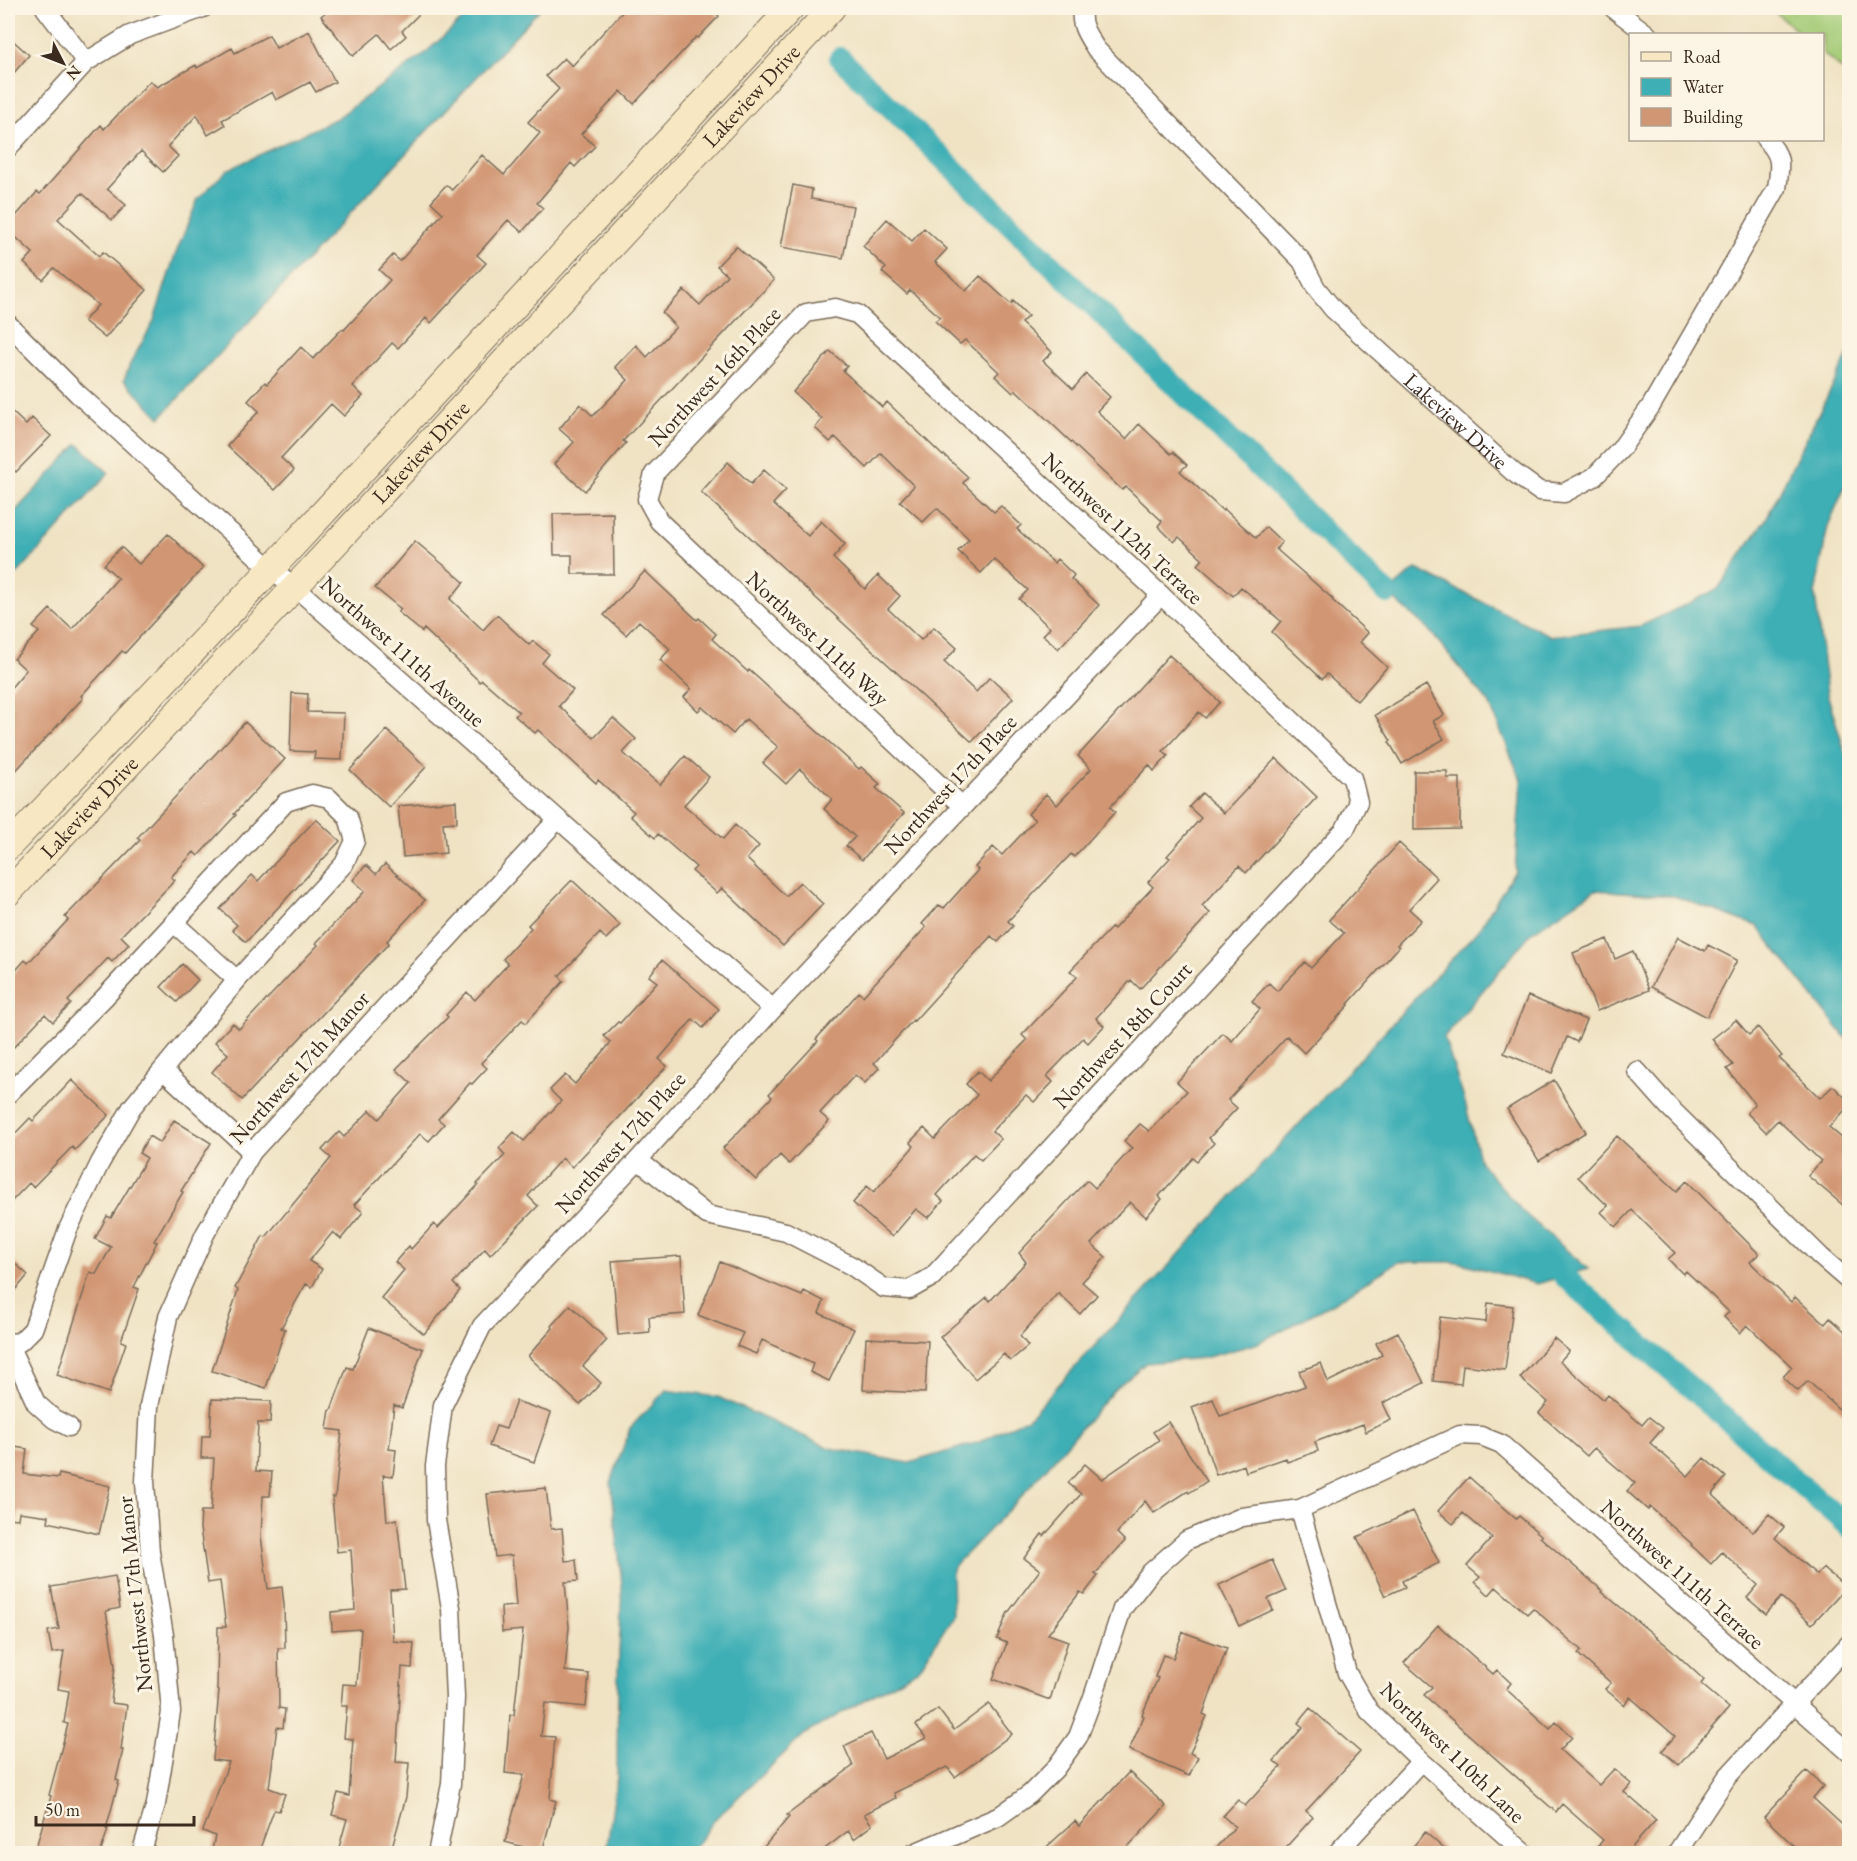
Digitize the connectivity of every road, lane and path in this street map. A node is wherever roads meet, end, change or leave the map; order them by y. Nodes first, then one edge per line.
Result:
1 (45, 8) edge
2 (203, 8) edge
3 (791, 8) edge
4 (832, 8) edge
5 (1083, 8) edge
6 (1613, 8) edge
7 (1646, 33) edge
8 (86, 62) junction
9 (1767, 141) edge
10 (8, 148) edge
11 (835, 308) joint
12 (8, 324) edge
13 (647, 499) joint
14 (272, 569) junction
15 (295, 587) junction
16 (1161, 595) junction
17 (1358, 802) joint
18 (962, 806) junction
19 (557, 820) junction
20 (8, 847) edge
21 (8, 893) edge
22 (174, 923) junction
23 (237, 980) junction
24 (772, 1009) junction
25 (163, 1070) junction
26 (1637, 1071) dead end
27 (8, 1094) edge
28 (252, 1152) junction
29 (639, 1160) junction
30 (1850, 1282) edge
31 (8, 1343) edge
32 (69, 1427) dead end
33 (1300, 1509) junction
34 (1850, 1643) edge
35 (1794, 1704) junction
36 (1850, 1754) edge
37 (1421, 1761) junction
38 (141, 1854) edge
39 (437, 1854) edge
40 (912, 1854) edge
41 (1335, 1854) edge
42 (1526, 1854) edge
43 (1676, 1854) edge

1 - 8 street
2 - 8 street
3 - 14 street, Lakeview Drive
4 - 15 street, Lakeview Drive
5 - 9 street, Lakeview Drive
6 - 7 street
8 - 10 street
11 - 13 street, Northwest 16th Place
11 - 16 street, Northwest 112th Terrace
12 - 14 street, Northwest 111th Avenue
13 - 18 street, Northwest 111th Way
14 - 15 street, Northwest 111th Avenue
14 - 20 street, Lakeview Drive
15 - 19 street, Northwest 111th Avenue
15 - 21 street, Lakeview Drive
16 - 17 street, Northwest 112th Terrace
16 - 18 street, Northwest 17th Place
17 - 29 street, Northwest 18th Court
18 - 24 street, Northwest 17th Place
19 - 24 street, Northwest 111th Avenue
19 - 28 street, Northwest 17th Manor
22 - 23 street
22 - 23 street
22 - 27 street
23 - 25 street
24 - 29 street, Northwest 17th Place
25 - 28 street
25 - 31 street
26 - 30 street
28 - 38 street, Northwest 17th Manor
29 - 39 street, Northwest 17th Place
31 - 32 street
33 - 35 street, Northwest 111th Terrace
33 - 37 street, Northwest 110th Lane
33 - 40 street
34 - 35 street
35 - 36 street, Northwest 111th Terrace
35 - 43 street
37 - 41 street
37 - 42 street, Northwest 110th Lane

